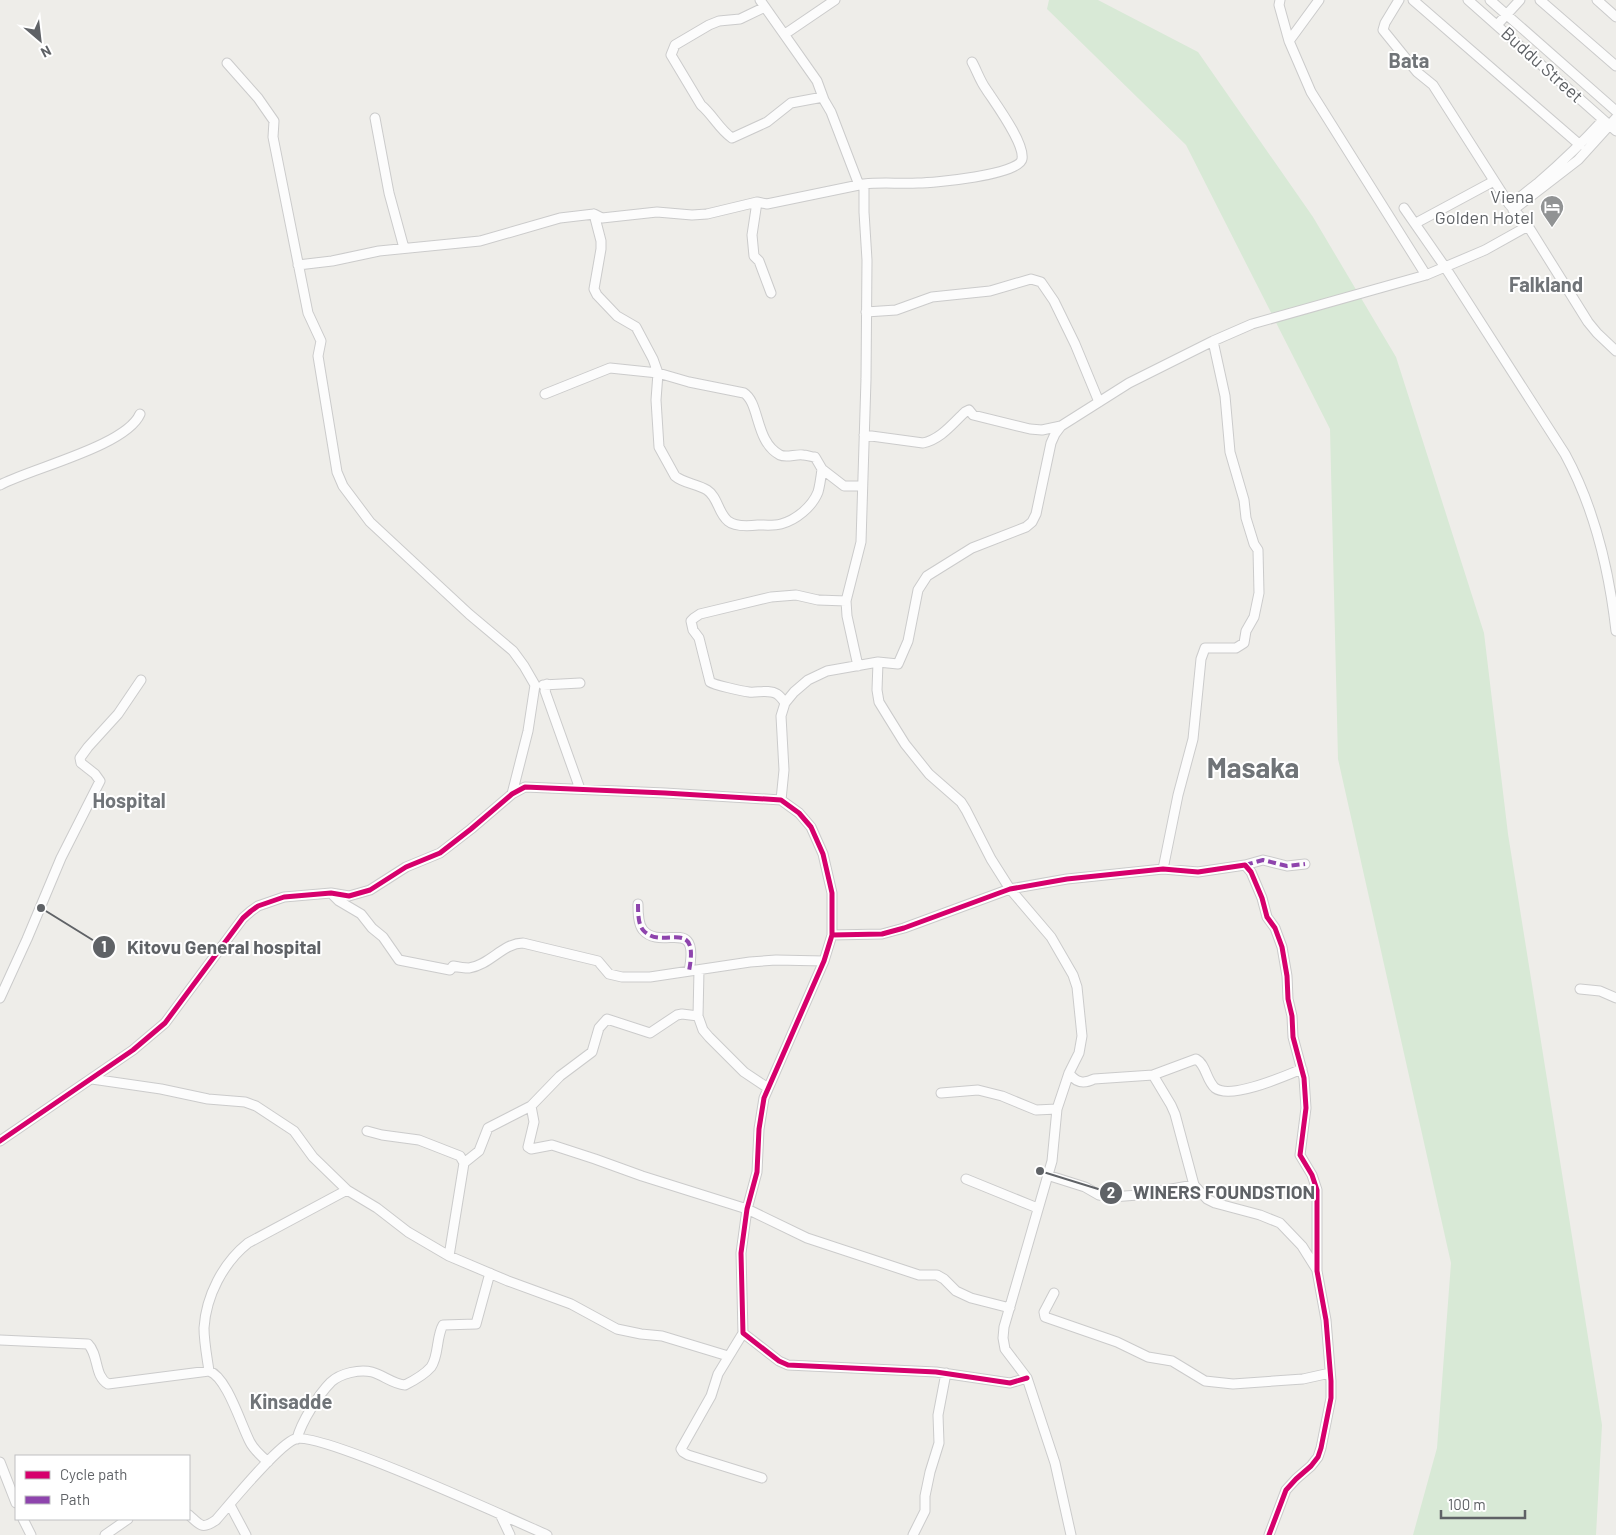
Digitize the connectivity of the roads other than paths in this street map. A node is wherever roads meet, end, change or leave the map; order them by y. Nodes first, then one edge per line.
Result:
1 (835, 0) edge
2 (1280, 0) edge
3 (1319, 0) edge
4 (1399, 0) edge
5 (1413, 0) edge
6 (1468, 0) edge
7 (1490, 0) edge
8 (1520, 0) edge
9 (1540, 0) edge
10 (1597, 0) edge
11 (762, 3) edge
12 (1507, 15) junction
13 (1616, 17) edge
14 (1497, 25) junction
15 (785, 34) junction
16 (1289, 41) junction
17 (972, 62) dead end
18 (227, 63) dead end
19 (1616, 66) edge
20 (823, 97) junction
21 (1616, 112) edge
22 (375, 118) dead end
23 (1611, 123) edge
24 (1580, 145) junction
25 (1494, 182) junction
26 (861, 185) junction
27 (757, 202) junction
28 (1511, 207) junction
29 (1404, 208) dead end
30 (594, 214) junction
31 (1416, 224) junction
32 (1528, 226) junction
33 (404, 248) junction
34 (298, 265) junction
35 (1446, 267) junction
36 (1426, 275) junction
37 (771, 293) dead end
38 (866, 312) junction
39 (1213, 341) junction
40 (1616, 350) edge
41 (658, 373) junction
42 (546, 394) dead end
43 (1099, 402) junction
44 (140, 414) dead end
45 (1061, 426) junction
46 (864, 435) junction
47 (822, 469) junction
48 (0, 485) edge
49 (862, 486) junction
50 (846, 601) junction
51 (1616, 631) edge
52 (878, 662) junction
53 (858, 666) junction
54 (140, 680) dead end
55 (580, 683) dead end
56 (547, 684) junction
57 (535, 685) junction
58 (785, 703) junction
59 (580, 789) junction
60 (512, 794) junction
61 (781, 800) junction
62 (1305, 864) dead end
63 (1246, 865) junction
64 (1163, 869) junction
65 (1010, 889) junction
66 (331, 893) junction
67 (638, 904) dead end
68 (832, 935) junction
69 (828, 947) junction
70 (812, 960) junction
71 (824, 961) junction
72 (700, 970) junction
73 (689, 971) junction
74 (1580, 990) dead end
75 (0, 998) edge
76 (1616, 998) edge
77 (698, 1016) junction
78 (1302, 1069) junction
79 (1069, 1073) junction
80 (1153, 1075) junction
81 (92, 1079) junction
82 (768, 1088) junction
83 (941, 1093) dead end
84 (531, 1106) junction
85 (1057, 1109) junction
86 (367, 1131) dead end
87 (0, 1141) edge
88 (464, 1163) junction
89 (1047, 1175) junction
90 (966, 1178) dead end
91 (1194, 1185) junction
92 (347, 1190) junction
93 (1039, 1205) junction
94 (746, 1209) junction
95 (449, 1256) junction
96 (1317, 1271) junction
97 (490, 1273) junction
98 (1054, 1293) dead end
99 (1010, 1308) junction
100 (743, 1333) junction
101 (0, 1340) edge
102 (728, 1356) junction
103 (209, 1371) junction
104 (946, 1373) junction
105 (1330, 1373) junction
106 (1027, 1378) junction
107 (297, 1438) junction
108 (0, 1462) edge
109 (268, 1462) junction
110 (762, 1478) dead end
111 (15, 1500) edge
112 (230, 1505) junction
113 (500, 1514) junction
114 (190, 1516) edge
115 (24, 1520) edge
116 (127, 1520) edge
117 (31, 1535) edge
118 (105, 1535) edge
119 (246, 1535) edge
120 (510, 1535) edge
121 (547, 1535) edge
122 (913, 1535) edge
123 (1072, 1535) edge
124 (1269, 1535) edge

1 - 15 street
2 - 16 street
3 - 16 street
4 - 25 street
5 - 24 street
6 - 14 street, Buddu Street
7 - 12 street
8 - 12 street
9 - 19 street
10 - 13 street
11 - 15 street
11 - 20 street
12 - 14 street
12 - 21 street
14 - 23 street, Buddu Street
15 - 20 street
16 - 36 street
17 - 26 street
18 - 34 street
20 - 26 street
22 - 33 street
23 - 24 street
23 - 28 street
24 - 28 street
25 - 28 street
25 - 31 street
26 - 27 street
26 - 38 street
27 - 30 street
27 - 37 street
28 - 32 street
29 - 31 street
30 - 33 street
30 - 41 street
31 - 35 street
32 - 35 street
32 - 40 street
33 - 34 street
34 - 57 street
35 - 36 street
35 - 51 street
36 - 39 street
38 - 43 street
38 - 46 street
39 - 43 street
39 - 64 street
41 - 42 street
41 - 47 street
41 - 47 street
43 - 45 street
44 - 48 street
45 - 46 street
45 - 52 street
46 - 49 street
47 - 49 street
49 - 50 street
50 - 53 street
50 - 58 street
52 - 53 street
52 - 65 street
53 - 58 street
54 - 75 street
55 - 56 street
56 - 57 street
56 - 59 street
57 - 60 street
58 - 61 street
59 - 60 street
59 - 61 street
60 - 66 street
61 - 68 street
62 - 63 street
63 - 64 street
63 - 78 street
64 - 65 street
65 - 68 street
65 - 79 street
66 - 73 street
66 - 81 street
67 - 73 street
68 - 69 street
69 - 70 street
69 - 71 street
70 - 71 street
70 - 72 street
71 - 82 street
72 - 73 street
72 - 77 street
74 - 76 street
77 - 82 street
77 - 84 street
78 - 80 street
78 - 96 street
79 - 80 street
79 - 85 street
80 - 91 street
81 - 87 street
81 - 92 street
82 - 94 street
83 - 85 street
84 - 88 street
84 - 94 street
85 - 89 street
86 - 88 street
88 - 95 street
89 - 91 street
89 - 93 street
90 - 93 street
91 - 96 street
92 - 95 street
92 - 103 street
93 - 99 street
94 - 99 street
94 - 100 street
95 - 97 street
96 - 105 street
97 - 102 street
97 - 107 street
98 - 105 street
99 - 106 street
100 - 102 street
100 - 104 street
101 - 103 street
102 - 110 street
103 - 109 street
104 - 106 street
104 - 122 street
105 - 124 street
106 - 123 street
107 - 109 street
107 - 113 street
108 - 111 street
109 - 112 street
112 - 114 street
112 - 119 street
113 - 120 street
113 - 121 street
115 - 117 street
116 - 118 street

